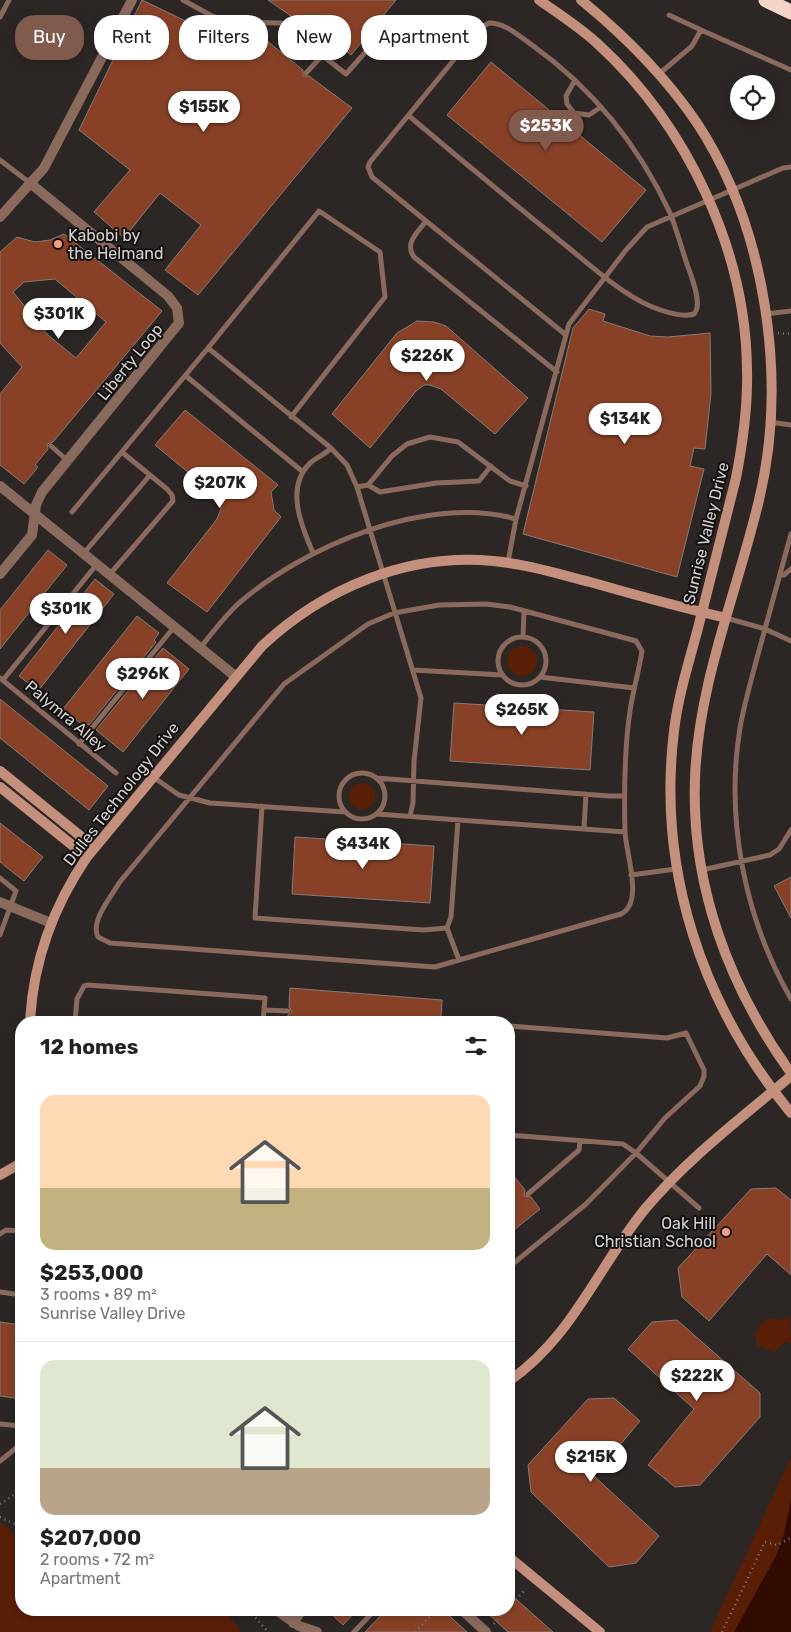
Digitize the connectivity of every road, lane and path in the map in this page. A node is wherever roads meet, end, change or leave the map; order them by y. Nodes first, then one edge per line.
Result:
1 (9, 0) edge
2 (132, 0) edge
3 (183, 0) edge
4 (538, 0) edge
5 (581, 0) edge
6 (766, 0) edge
7 (791, 12) edge
8 (669, 15) dead end
9 (0, 17) edge
10 (278, 23) edge
11 (701, 30) junction
12 (361, 57) edge
13 (318, 60) edge
14 (327, 60) edge
15 (791, 70) edge
16 (306, 73) dead end
17 (659, 74) junction
18 (576, 80) junction
19 (601, 107) junction
20 (409, 116) junction
21 (0, 160) edge
22 (791, 167) edge
23 (30, 183) junction
24 (730, 190) junction
25 (709, 199) junction
26 (671, 216) junction
27 (0, 217) edge
28 (426, 221) junction
29 (606, 277) junction
30 (791, 311) edge
31 (765, 314) junction
32 (566, 335) junction
33 (208, 348) junction
34 (557, 372) junction
35 (186, 376) junction
36 (291, 417) junction
37 (770, 422) junction
38 (791, 425) edge
39 (51, 446) dead end
40 (331, 448) junction
41 (123, 453) junction
42 (68, 461) junction
43 (491, 466) junction
44 (303, 472) junction
45 (150, 475) junction
46 (368, 485) junction
47 (0, 486) edge
48 (526, 486) junction
49 (357, 487) junction
50 (32, 512) junction
51 (72, 512) dead end
52 (516, 519) junction
53 (370, 531) junction
54 (791, 534) edge
55 (84, 553) junction
56 (313, 553) junction
57 (508, 563) junction
58 (97, 564) junction
59 (791, 569) edge
60 (0, 574) edge
61 (110, 574) junction
62 (382, 574) junction
63 (780, 575) junction
64 (524, 610) junction
65 (702, 612) junction
66 (394, 613) junction
67 (726, 618) junction
68 (174, 626) junction
69 (765, 629) junction
70 (523, 636) junction
71 (791, 641) edge
72 (200, 647) junction
73 (412, 670) junction
74 (503, 675) junction
75 (235, 676) junction
76 (540, 677) junction
77 (1, 679) edge
78 (634, 688) junction
79 (79, 744) junction
80 (0, 771) edge
81 (116, 773) dead end
82 (152, 776) junction
83 (376, 778) junction
84 (413, 780) junction
85 (0, 787) edge
86 (586, 794) junction
87 (624, 796) junction
88 (189, 798) junction
89 (262, 806) junction
90 (345, 812) junction
91 (377, 814) junction
92 (410, 816) junction
93 (458, 820) junction
94 (584, 829) junction
95 (625, 832) junction
96 (791, 832) edge
97 (94, 847) junction
98 (87, 857) junction
99 (742, 862) junction
100 (676, 868) junction
101 (702, 870) junction
102 (631, 875) junction
103 (0, 878) edge
104 (5, 904) edge
105 (51, 923) junction
106 (447, 928) junction
107 (0, 935) edge
108 (459, 960) junction
109 (791, 999) edge
110 (264, 1010) junction
111 (288, 1011) dead end
112 (31, 1016) edge
113 (76, 1016) edge
114 (264, 1016) edge
115 (515, 1026) edge
116 (791, 1075) edge
117 (773, 1091) junction
118 (791, 1112) edge
119 (515, 1136) edge
120 (580, 1141) junction
121 (636, 1152) junction
122 (15, 1166) edge
123 (0, 1175) edge
124 (670, 1182) junction
125 (528, 1194) dead end
126 (699, 1208) dead end
127 (15, 1231) edge
128 (0, 1234) edge
129 (515, 1261) edge
130 (0, 1292) edge
131 (15, 1294) edge
132 (515, 1376) edge
133 (0, 1424) edge
134 (15, 1425) edge
135 (15, 1449) edge
136 (0, 1461) edge
137 (15, 1494) edge
138 (0, 1504) edge
139 (0, 1517) edge
140 (15, 1524) edge
141 (791, 1538) edge
142 (515, 1562) edge
143 (524, 1591) dead end
144 (515, 1601) edge
145 (254, 1616) edge
146 (284, 1616) edge
147 (298, 1616) edge
148 (369, 1616) edge
149 (431, 1616) edge
150 (471, 1616) edge
151 (501, 1616) edge
152 (293, 1623) junction
153 (490, 1628) edge
154 (417, 1631) edge
155 (268, 1632) edge
156 (317, 1632) edge
157 (354, 1632) edge
158 (600, 1632) edge
159 (722, 1632) edge

1 - 9 lane
2 - 23 street
3 - 10 lane
4 - 25 main road, Sunrise Valley Drive
5 - 17 main road
6 - 7 highway
8 - 11 lane
11 - 15 lane
11 - 17 lane
12 - 14 lane
13 - 16 lane
17 - 24 main road
18 - 19 lane
18 - 19 lane
18 - 20 lane
19 - 26 lane
20 - 28 lane
20 - 29 lane
21 - 23 lane
22 - 24 lane
23 - 27 street
23 - 42 street, Liberty Loop
24 - 25 lane
24 - 31 main road
25 - 26 lane
25 - 65 main road, Sunrise Valley Drive
26 - 29 lane
26 - 29 lane
28 - 32 lane
28 - 34 lane
29 - 32 lane
30 - 31 lane
31 - 37 main road
32 - 34 lane
33 - 35 lane
33 - 36 lane
33 - 36 lane
34 - 48 lane
35 - 41 lane
35 - 44 lane
36 - 40 lane
37 - 38 lane
37 - 67 main road
39 - 42 lane
40 - 44 lane
40 - 49 lane
41 - 45 lane
41 - 51 lane
42 - 50 street, Liberty Loop
43 - 46 lane
43 - 46 lane
43 - 48 lane
44 - 56 lane
45 - 55 lane
45 - 61 lane
46 - 49 lane
47 - 50 street
48 - 52 lane
49 - 53 lane
50 - 55 street
50 - 60 street, Liberty Loop
52 - 53 lane
52 - 57 lane
53 - 56 lane
53 - 62 lane
54 - 63 lane
55 - 58 street
56 - 72 lane
57 - 62 main road, Dulles Technology Drive
57 - 65 main road, Dulles Technology Drive
58 - 61 street
58 - 77 lane
59 - 63 lane
61 - 68 street
62 - 66 lane
62 - 75 main road, Dulles Technology Drive
63 - 69 lane
64 - 66 lane
64 - 70 lane
64 - 78 lane
65 - 67 main road, Dulles Technology Drive
65 - 100 main road, Sunrise Valley Drive
66 - 73 lane
66 - 88 lane
67 - 69 lane
67 - 101 main road
68 - 72 street
68 - 79 lane
69 - 71 lane
69 - 99 lane
70 - 74 lane
70 - 76 lane
72 - 75 street
73 - 74 lane
73 - 84 lane
74 - 76 lane
75 - 82 main road, Dulles Technology Drive
76 - 78 lane
77 - 79 lane, Palymra Alley
78 - 87 lane
79 - 81 lane, Palymra Alley
80 - 97 main road
82 - 88 lane
82 - 97 main road, Dulles Technology Drive
83 - 84 lane
83 - 90 lane
83 - 91 lane
84 - 86 lane
84 - 92 lane
85 - 98 main road
86 - 87 lane
86 - 94 lane
87 - 95 lane
88 - 89 lane
88 - 108 lane
89 - 90 lane
89 - 106 lane
90 - 91 lane
91 - 92 lane
92 - 93 lane
93 - 94 lane
93 - 106 lane
94 - 95 lane
95 - 102 lane
96 - 99 lane
97 - 98 main road, Dulles Technology Drive
98 - 105 main road, Dulles Technology Drive
99 - 101 lane
99 - 109 lane
100 - 102 lane
100 - 117 main road, Sunrise Valley Drive
101 - 116 main road
102 - 108 lane
103 - 104 lane
104 - 105 street
104 - 107 lane
105 - 112 main road, Dulles Technology Drive
106 - 108 lane
110 - 111 lane
110 - 113 lane
110 - 114 lane
115 - 121 lane
116 - 117 main road
117 - 118 main road, Sunrise Valley Drive
117 - 124 main road
119 - 120 lane
120 - 121 lane
120 - 125 lane
121 - 124 lane
121 - 129 lane
122 - 123 main road
124 - 126 lane
124 - 132 main road
127 - 128 lane
130 - 131 lane
133 - 134 lane
135 - 136 lane
137 - 138 path
139 - 140 path
141 - 159 path
142 - 158 main road
143 - 144 path
145 - 155 path
146 - 152 street
147 - 152 street
148 - 157 lane
149 - 154 path
150 - 153 street
151 - 153 path
152 - 156 street

